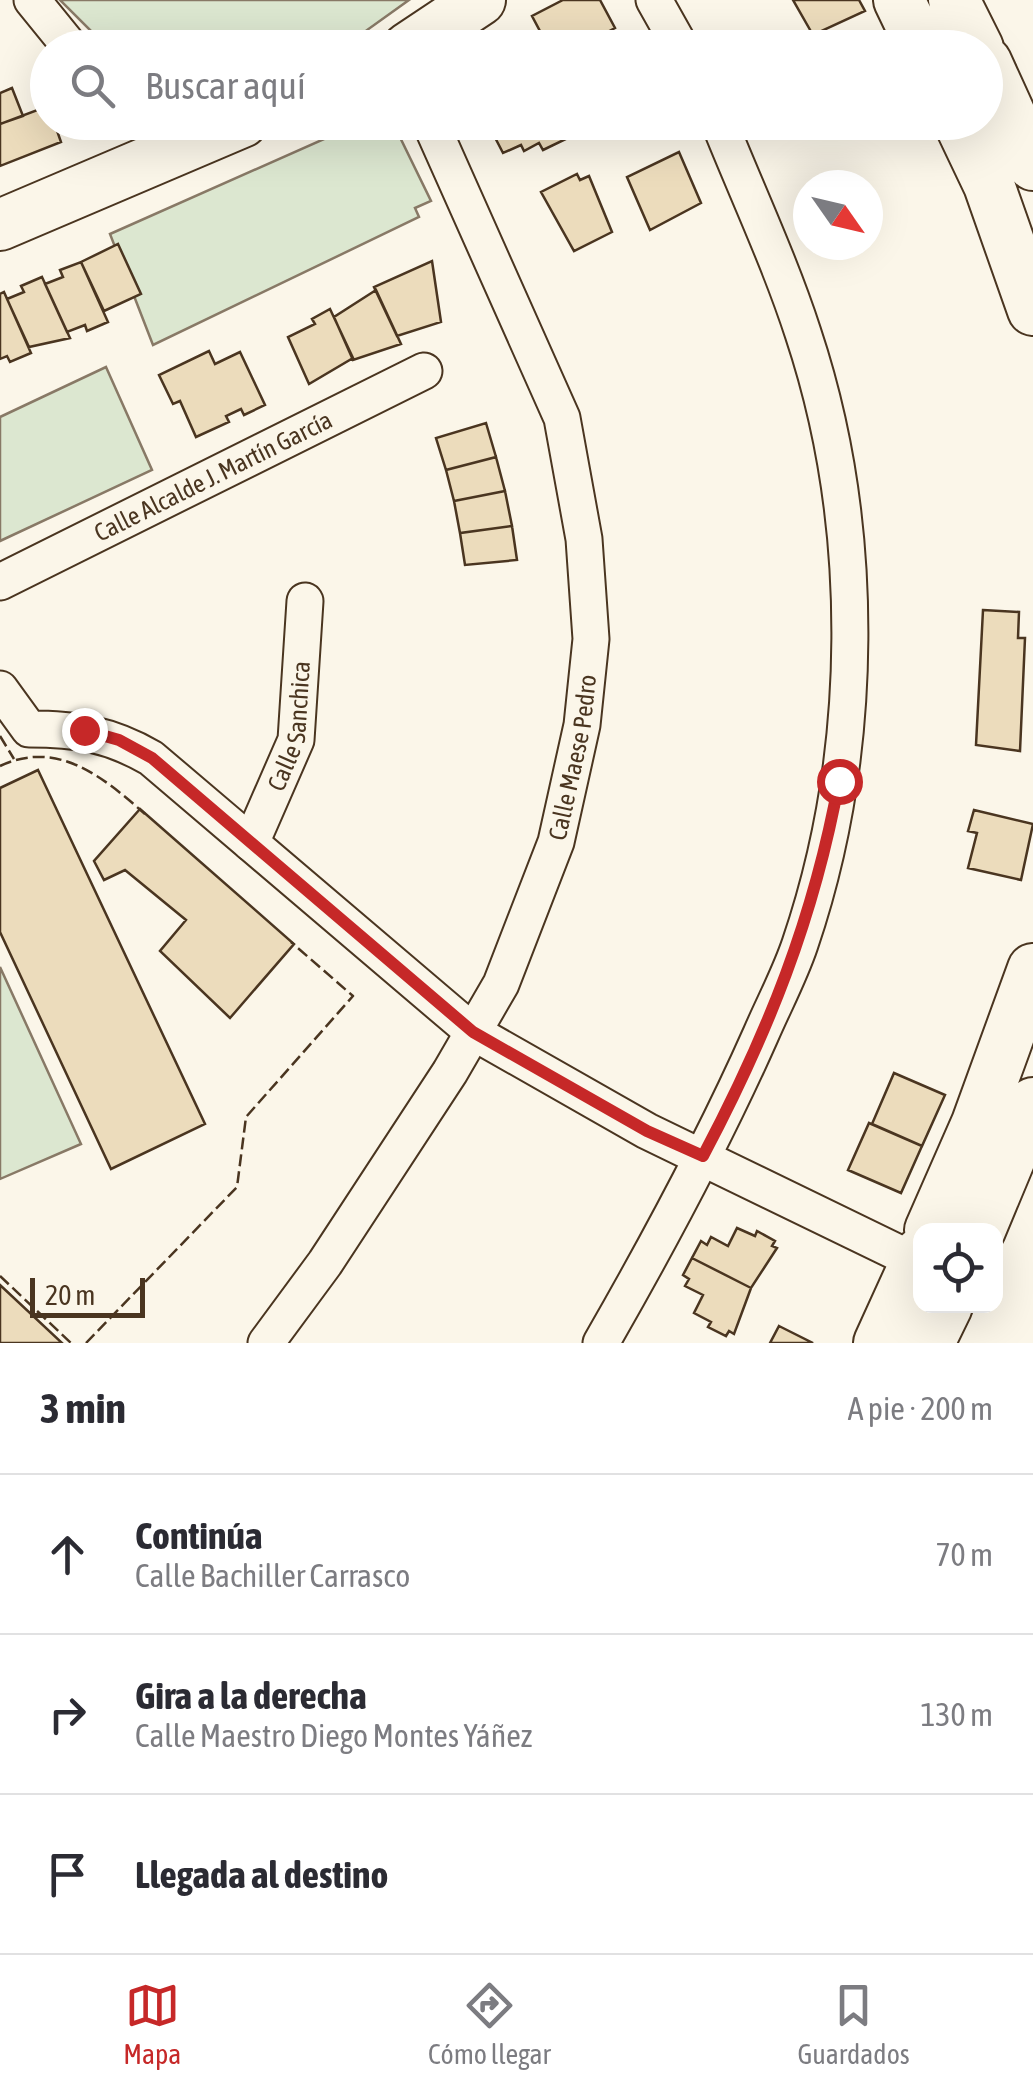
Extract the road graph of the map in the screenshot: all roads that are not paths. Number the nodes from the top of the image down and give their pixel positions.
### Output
1 (32, 0) edge
2 (480, 0) edge
3 (654, 0) edge
4 (899, 0) edge
5 (954, 0) edge
6 (56, 30) edge
7 (435, 30) edge
8 (671, 30) edge
9 (913, 30) edge
10 (969, 30) edge
11 (1003, 99) edge
12 (156, 140) edge
13 (438, 140) edge
14 (725, 140) edge
15 (968, 140) edge
16 (1033, 165) edge
17 (0, 226) edge
18 (1033, 310) edge
19 (424, 371) dead end
20 (0, 582) edge
21 (305, 602) dead end
22 (0, 689) edge
23 (251, 843) junction
24 (1033, 969) edge
25 (473, 1032) junction
26 (1033, 1103) edge
27 (703, 1156) junction
28 (933, 1223) edge
29 (983, 1223) edge
30 (913, 1244) edge
31 (913, 1268) edge
32 (944, 1313) edge
33 (266, 1343) edge
34 (601, 1343) edge
35 (879, 1343) edge
36 (929, 1343) edge

1 - 6 street
2 - 7 street
3 - 8 street
4 - 9 street
5 - 10 street
11 - 16 street
12 - 17 street
13 - 25 street, Calle Maese Pedro
14 - 27 street
15 - 18 street
19 - 20 street, Calle Alcalde J. Martín García
21 - 23 street, Calle Sanchica
22 - 23 street
23 - 25 street
24 - 28 street
25 - 27 street
25 - 33 street, Calle Maese Pedro
26 - 29 street
27 - 30 street
27 - 34 street
31 - 35 street
32 - 36 street

